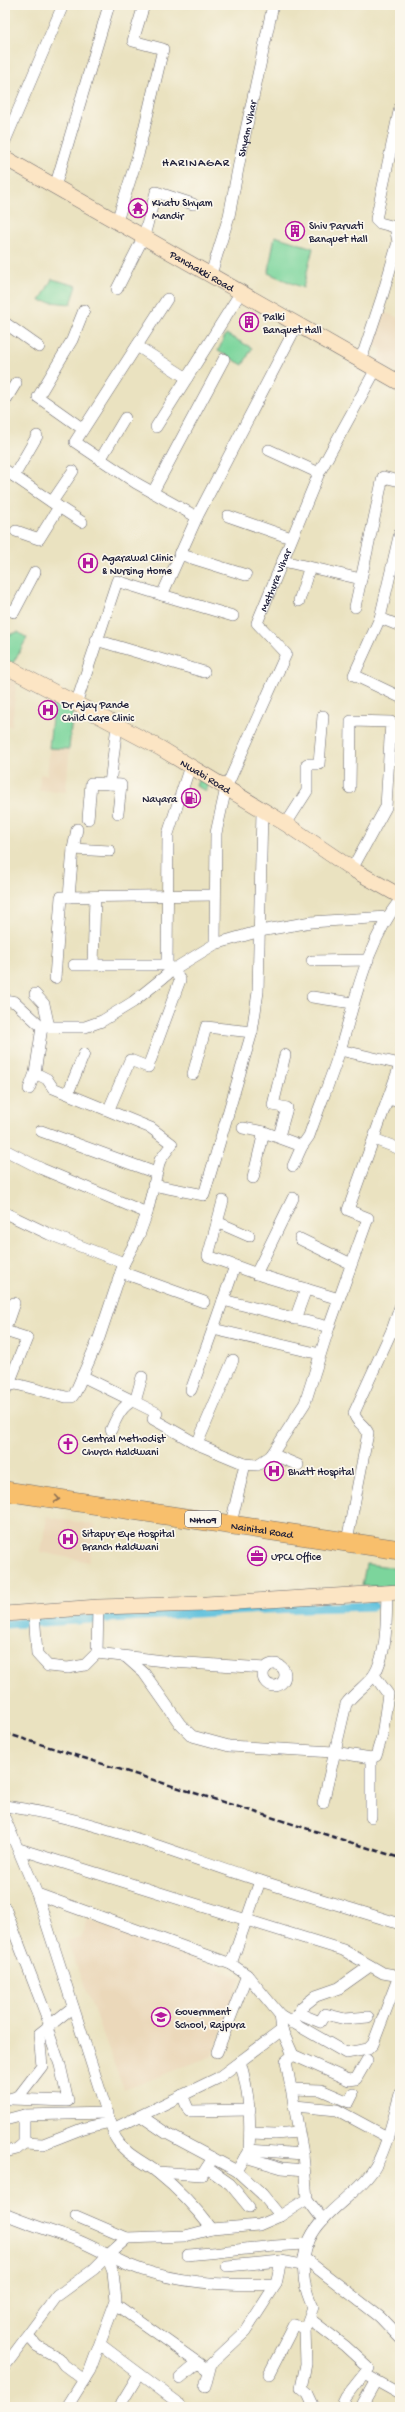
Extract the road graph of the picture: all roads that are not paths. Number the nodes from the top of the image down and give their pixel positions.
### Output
1 (63, 5) edge
2 (109, 5) edge
3 (144, 5) edge
4 (273, 5) edge
5 (400, 107) edge
6 (5, 141) edge
7 (5, 158) edge
8 (55, 187) junction
9 (193, 204) dead end
10 (117, 221) junction
11 (144, 236) junction
12 (211, 274) junction
13 (117, 289) dead end
14 (241, 292) junction
15 (166, 299) dead end
16 (84, 310) dead end
17 (5, 323) edge
18 (297, 325) junction
19 (137, 346) junction
20 (39, 347) dead end
21 (224, 359) dead end
22 (358, 359) junction
23 (376, 369) junction
24 (187, 378) junction
25 (16, 383) dead end
26 (400, 383) edge
27 (5, 401) edge
28 (125, 418) dead end
29 (156, 427) dead end
30 (83, 429) junction
31 (37, 436) dead end
32 (269, 450) dead end
33 (100, 460) junction
34 (73, 471) dead end
35 (9, 473) edge
36 (319, 473) junction
37 (400, 480) edge
38 (153, 492) junction
39 (56, 504) junction
40 (228, 516) dead end
41 (197, 517) junction
42 (82, 522) dead end
43 (16, 531) dead end
44 (400, 532) edge
45 (291, 538) junction
46 (179, 554) junction
47 (283, 561) junction
48 (308, 569) junction
49 (35, 572) dead end
50 (246, 575) dead end
51 (361, 579) junction
52 (162, 595) junction
53 (299, 601) dead end
54 (355, 607) dead end
55 (5, 608) edge
56 (233, 616) dead end
57 (380, 618) junction
58 (400, 626) edge
59 (96, 640) junction
60 (5, 666) edge
61 (204, 672) dead end
62 (400, 697) edge
63 (76, 704) junction
64 (323, 716) dead end
65 (117, 725) junction
66 (190, 766) junction
67 (110, 784) junction
68 (226, 788) junction
69 (350, 788) dead end
70 (262, 810) junction
71 (118, 813) dead end
72 (88, 819) dead end
73 (286, 824) junction
74 (77, 829) dead end
75 (73, 849) junction
76 (110, 851) dead end
77 (352, 868) junction
78 (215, 895) junction
79 (95, 896) junction
80 (168, 896) junction
81 (400, 896) edge
82 (69, 897) junction
83 (400, 900) edge
84 (387, 917) junction
85 (260, 931) junction
86 (214, 944) junction
87 (368, 960) junction
88 (312, 961) dead end
89 (74, 965) dead end
90 (93, 966) junction
91 (171, 967) junction
92 (55, 978) dead end
93 (34, 994) dead end
94 (312, 996) dead end
95 (5, 1000) edge
96 (353, 1002) junction
97 (45, 1027) junction
98 (252, 1032) junction
99 (340, 1050) junction
100 (84, 1054) dead end
101 (285, 1055) dead end
102 (400, 1064) edge
103 (35, 1073) junction
104 (193, 1074) dead end
105 (29, 1089) dead end
106 (68, 1093) junction
107 (388, 1099) junction
108 (400, 1102) edge
109 (109, 1109) junction
110 (243, 1128) dead end
111 (41, 1131) dead end
112 (264, 1132) junction
113 (279, 1136) junction
114 (374, 1139) junction
115 (302, 1146) junction
116 (400, 1149) edge
117 (5, 1150) edge
118 (293, 1166) dead end
119 (156, 1173) junction
120 (253, 1178) dead end
121 (153, 1185) junction
122 (293, 1198) dead end
123 (223, 1201) dead end
124 (5, 1213) edge
125 (147, 1213) junction
126 (217, 1222) junction
127 (249, 1236) dead end
128 (300, 1239) dead end
129 (351, 1264) junction
130 (235, 1266) junction
131 (122, 1267) junction
132 (256, 1274) junction
133 (306, 1289) junction
134 (339, 1299) junction
135 (223, 1300) junction
136 (204, 1302) dead end
137 (14, 1303) dead end
138 (400, 1307) edge
139 (295, 1319) junction
140 (329, 1327) junction
141 (213, 1329) junction
142 (5, 1330) edge
143 (396, 1332) edge
144 (320, 1354) junction
145 (233, 1360) dead end
146 (82, 1376) junction
147 (142, 1377) dead end
148 (7, 1389) edge
149 (191, 1390) dead end
150 (134, 1402) junction
151 (111, 1430) dead end
152 (197, 1444) junction
153 (272, 1454) junction
154 (245, 1464) junction
155 (298, 1465) dead end
156 (5, 1491) edge
157 (5, 1503) edge
158 (231, 1523) junction
159 (210, 1527) junction
160 (347, 1541) junction
161 (400, 1550) edge
162 (400, 1561) edge
163 (393, 1592) edge
164 (5, 1614) edge
165 (98, 1614) junction
166 (34, 1619) junction
167 (98, 1653) junction
168 (126, 1657) junction
169 (266, 1668) dead end
170 (374, 1675) junction
171 (334, 1752) junction
172 (371, 1758) junction
173 (323, 1803) dead end
174 (5, 1806) edge
175 (371, 1816) dead end
176 (5, 1819) edge
177 (19, 1849) junction
178 (260, 1881) junction
179 (37, 1894) junction
180 (5, 1908) edge
181 (246, 1920) junction
182 (400, 1924) edge
183 (231, 1964) junction
184 (370, 1966) junction
185 (247, 1974) junction
186 (400, 1976) edge
187 (73, 2007) junction
188 (298, 2013) junction
189 (280, 2015) junction
190 (368, 2017) dead end
191 (292, 2023) junction
192 (49, 2026) junction
193 (282, 2030) junction
194 (217, 2052) dead end
195 (293, 2055) junction
196 (367, 2060) dead end
197 (240, 2061) junction
198 (291, 2089) junction
199 (353, 2094) dead end
200 (400, 2094) edge
201 (182, 2095) junction
202 (8, 2100) edge
203 (68, 2101) junction
204 (295, 2106) junction
205 (250, 2110) junction
206 (24, 2115) junction
207 (69, 2116) junction
208 (141, 2116) junction
209 (5, 2120) edge
210 (111, 2122) junction
211 (298, 2132) junction
212 (250, 2133) junction
213 (387, 2137) junction
214 (24, 2143) junction
215 (5, 2152) edge
216 (247, 2153) junction
217 (303, 2154) junction
218 (213, 2158) junction
219 (207, 2168) junction
220 (304, 2170) junction
221 (237, 2171) junction
222 (157, 2172) junction
223 (307, 2199) junction
224 (249, 2207) dead end
225 (5, 2214) edge
226 (76, 2216) dead end
227 (280, 2216) junction
228 (323, 2220) junction
229 (212, 2229) junction
230 (127, 2238) junction
231 (308, 2244) junction
232 (107, 2255) junction
233 (188, 2255) dead end
234 (281, 2261) junction
235 (303, 2262) junction
236 (227, 2266) dead end
237 (276, 2284) junction
238 (115, 2304) junction
239 (308, 2324) junction
240 (400, 2338) edge
241 (25, 2339) junction
242 (101, 2345) junction
243 (198, 2363) junction
244 (5, 2366) edge
245 (208, 2370) junction
246 (139, 2374) junction
247 (270, 2374) dead end
248 (366, 2375) junction
249 (180, 2378) dead end
250 (84, 2380) junction
251 (375, 2382) junction
252 (205, 2387) dead end
253 (400, 2394) edge
254 (177, 2405) edge
255 (67, 2407) edge
256 (119, 2407) edge
257 (314, 2407) edge
258 (341, 2407) edge
259 (361, 2407) edge

1 - 6 street
2 - 8 street
3 - 10 street
4 - 12 street, Shyam Vihar
5 - 22 street
7 - 8 street, Panchakki Road
8 - 10 street, Panchakki Road
9 - 11 street
10 - 11 street, Panchakki Road
11 - 12 street, Panchakki Road
11 - 13 street
12 - 14 street, Panchakki Road
14 - 18 street, Panchakki Road
14 - 24 street
15 - 19 street
16 - 30 street
17 - 20 street
18 - 22 street, Panchakki Road
18 - 41 street
19 - 24 street
19 - 30 street
21 - 38 street
22 - 23 street, Panchakki Road
23 - 26 street, Panchakki Road
23 - 36 street, Mathura Vihar
24 - 29 street
25 - 27 street
28 - 33 street
30 - 33 street
31 - 35 street
32 - 36 street
33 - 38 street
34 - 39 street
35 - 39 street
36 - 45 street, Mathura Vihar
37 - 51 street
38 - 41 street
39 - 42 street
39 - 43 street
40 - 45 street
41 - 46 street
44 - 57 street
45 - 47 street, Mathura Vihar
46 - 50 street
46 - 52 street
47 - 48 street
47 - 68 street, Mathura Vihar
48 - 51 street
48 - 53 street
49 - 55 street
51 - 54 street
52 - 56 street
52 - 59 street
57 - 58 street
57 - 62 street
59 - 61 street
59 - 63 street
60 - 63 street, Nwabi Road
63 - 65 street, Nwabi Road
64 - 73 street
65 - 66 street, Nwabi Road
65 - 67 street
66 - 68 street, Nwabi Road
66 - 80 street
67 - 71 street
67 - 72 street
68 - 70 street, Nwabi Road
68 - 78 street
69 - 77 street
70 - 73 street, Nwabi Road
70 - 85 street
73 - 77 street, Nwabi Road
74 - 75 street
75 - 76 street
75 - 82 street
77 - 81 street, Nwabi Road
78 - 80 street
78 - 86 street
79 - 80 street
79 - 82 street
79 - 90 street
80 - 91 street
82 - 92 street
83 - 84 street
84 - 85 street
84 - 87 street
85 - 86 street
85 - 98 street
86 - 91 street
87 - 88 street
87 - 96 street
89 - 90 street
90 - 91 street
91 - 97 street
91 - 109 street
93 - 97 street
94 - 96 street
95 - 97 street
96 - 99 street
97 - 103 street
98 - 104 street
98 - 121 street
99 - 102 street
99 - 115 street
100 - 106 street
101 - 113 street
102 - 107 street
103 - 105 street
103 - 106 street
106 - 109 street
107 - 108 street
107 - 114 street
109 - 119 street
110 - 112 street
111 - 119 street
112 - 113 street
112 - 120 street
113 - 115 street
114 - 116 street
114 - 129 street
115 - 118 street
117 - 125 street
119 - 121 street
121 - 125 street
122 - 132 street
123 - 126 street
124 - 131 street
125 - 131 street
126 - 127 street
126 - 130 street
128 - 129 street
129 - 134 street
130 - 132 street
130 - 135 street
131 - 136 street
131 - 146 street
132 - 133 street
133 - 134 street
133 - 139 street
134 - 140 street
135 - 139 street
135 - 141 street
137 - 142 street
138 - 143 street
139 - 140 street
140 - 144 street
141 - 144 street
141 - 149 street
142 - 148 street
143 - 160 street
144 - 153 street
145 - 152 street
146 - 148 street
146 - 150 street
147 - 150 street
150 - 151 street
150 - 152 street
152 - 154 street
153 - 154 street
153 - 155 street
154 - 158 street
156 -> 159 highway, Nainital Road / NH109
157 - 159 highway, Nainital Road / NH109
158 - 159 highway, Nainital Road / NH109
158 - 160 highway, Nainital Road / NH109
159 - 162 highway, Nainital Road / NH109
160 - 161 highway, Nainital Road / NH109
163 - 165 street
163 - 170 street
164 - 166 street
165 - 166 street
165 - 167 street
166 - 167 street
167 - 168 street
168 - 169 street
168 - 171 street
170 - 171 street
170 - 172 street
171 - 172 street
171 - 173 street
172 - 175 street
174 - 178 street
176 - 177 street
177 - 179 street
177 - 181 street
178 - 181 street
178 - 182 street
179 - 183 street
179 - 187 street
180 - 192 street
181 - 183 street
181 - 184 street
183 - 185 street
184 - 186 street
184 - 188 street
185 - 189 street
185 - 194 street
186 - 191 street
187 - 192 street
187 - 210 street
188 - 190 street
188 - 191 street
189 - 191 street
189 - 193 street
192 - 202 street
192 - 203 street
193 - 195 street
193 - 197 street
195 - 196 street
195 - 198 street
197 - 201 street
197 - 205 street
198 - 199 street
198 - 204 street
200 - 213 street
201 - 205 street
201 - 208 street
202 - 203 street
203 - 207 street
204 - 211 street
204 - 213 street
205 - 212 street
206 - 207 street
206 - 209 street
206 - 214 street
207 - 210 street
208 - 210 street
208 - 218 street
210 - 214 street
210 - 222 street
211 - 212 street
211 - 217 street
212 - 216 street
213 - 228 street
214 - 215 street
216 - 217 street
216 - 220 street
216 - 221 street
217 - 220 street
218 - 219 street
218 - 221 street
219 - 222 street
219 - 224 street
220 - 223 street
221 - 227 street
222 - 229 street
223 - 227 street
223 - 228 street
225 - 232 street
226 - 230 street
227 - 229 street
228 - 231 street
229 - 230 street
230 - 232 street
231 - 233 street
231 - 235 street
232 - 237 street
232 - 238 street
232 - 241 street
234 - 235 street
234 - 236 street
234 - 237 street
235 - 239 street
235 - 240 street
237 - 245 street
238 - 242 street
238 - 243 street
239 - 247 street
239 - 248 street
239 - 257 street
241 - 244 street
241 - 250 street
242 - 246 street
242 - 250 street
243 - 245 street
243 - 249 street
245 - 252 street
246 - 254 street
246 - 256 street
248 - 251 street
248 - 258 street
250 - 255 street
251 - 253 street
251 - 259 street

